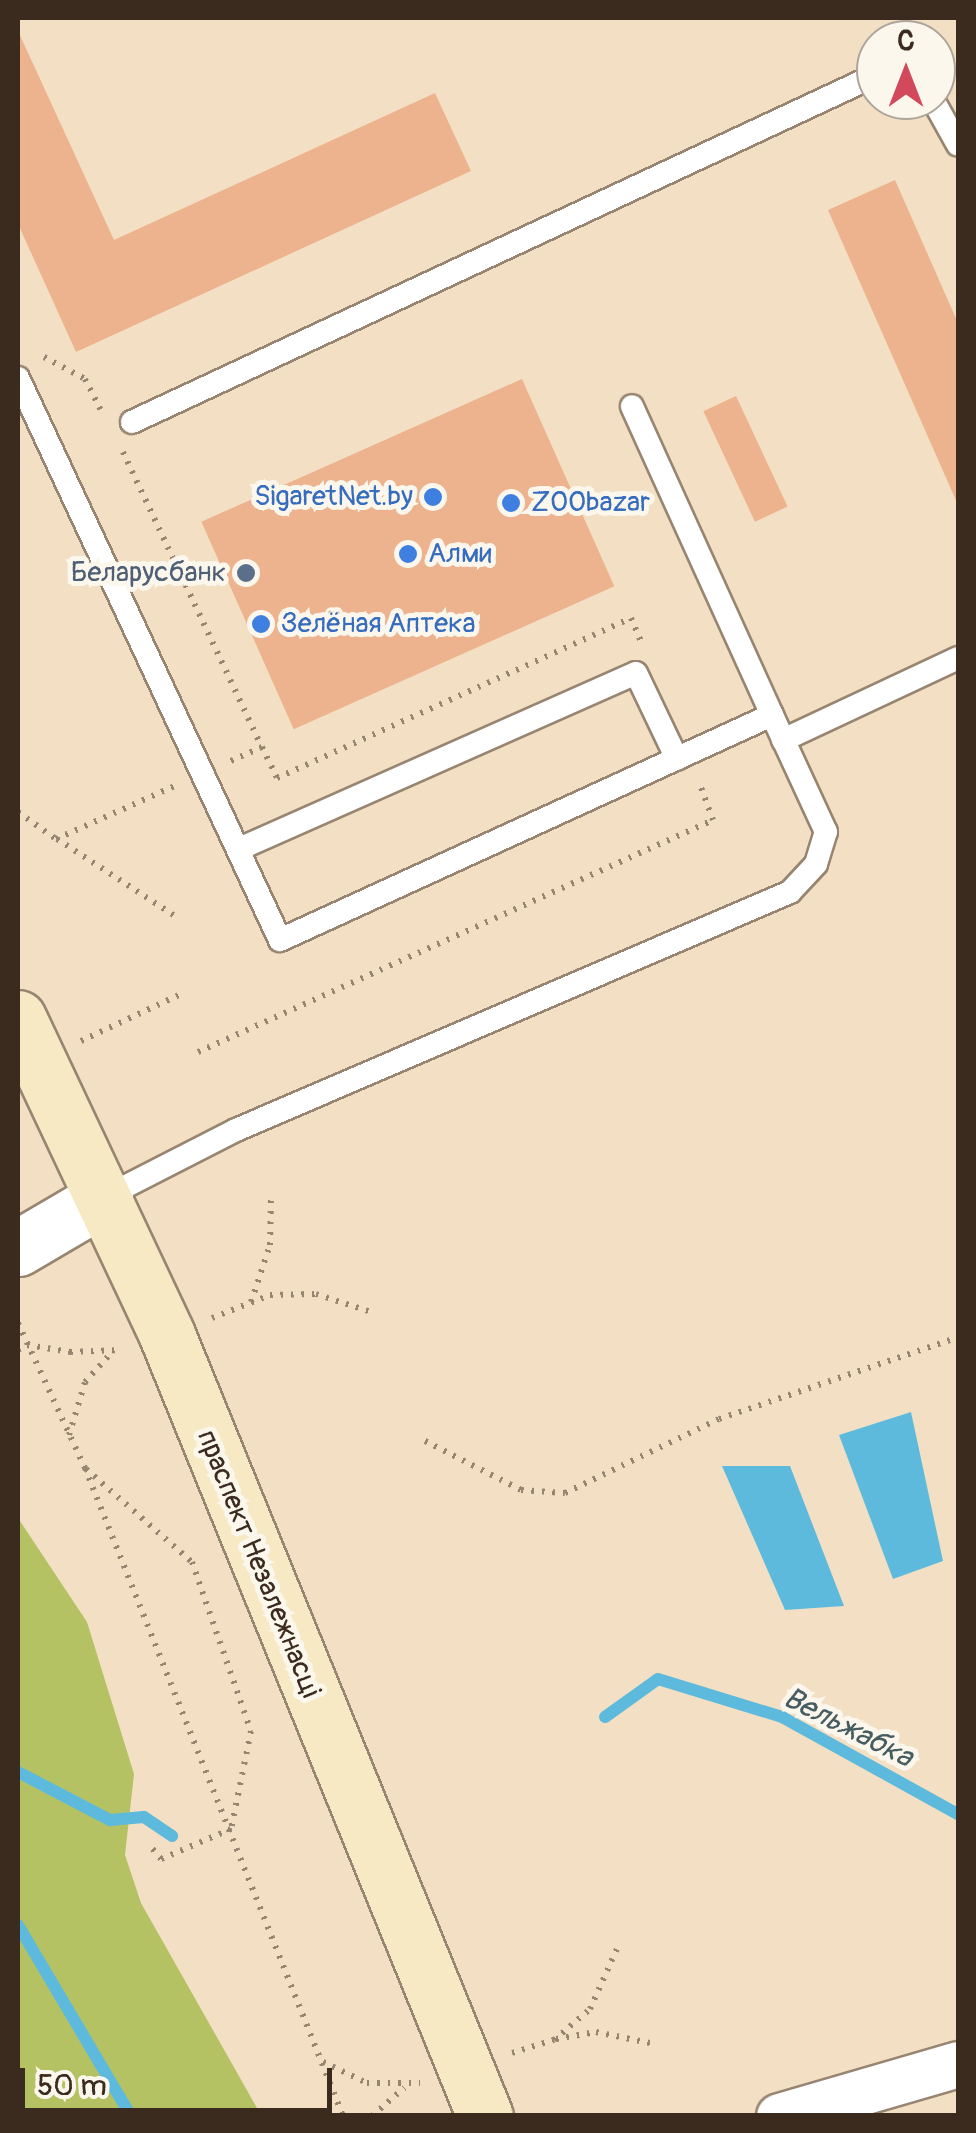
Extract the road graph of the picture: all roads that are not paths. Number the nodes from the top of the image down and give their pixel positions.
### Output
1 (856, 85) edge
2 (944, 120) edge
3 (958, 145) edge
4 (18, 378) edge
5 (632, 406) dead end
6 (132, 422) dead end
7 (958, 658) edge
8 (772, 714) junction
9 (783, 740) junction
10 (676, 758) junction
11 (239, 849) junction
12 (28, 1040) edge
13 (105, 1197) junction
14 (18, 1248) edge
15 (958, 2064) edge
16 (485, 2116) edge
17 (779, 2116) edge

1 - 6 lane
2 - 3 lane
4 - 11 lane
5 - 8 lane
7 - 9 lane
8 - 9 lane
8 - 10 lane
9 - 13 lane
10 - 11 lane
10 - 11 lane
12 - 13 main road, праспект Незалежнасці
13 - 14 street
13 - 16 main road, праспект Незалежнасці
15 - 17 street

